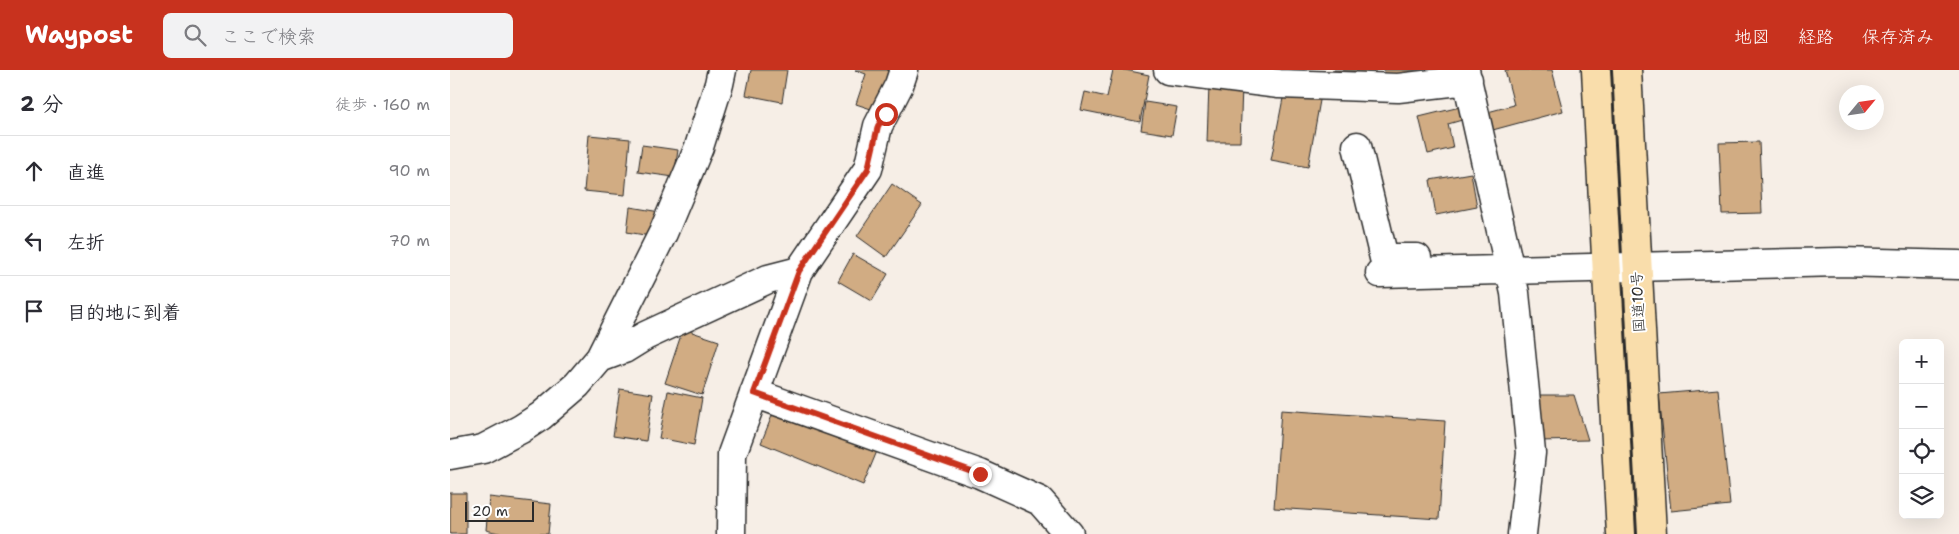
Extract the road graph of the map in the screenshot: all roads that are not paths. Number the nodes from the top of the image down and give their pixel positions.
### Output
1 (722, 70) edge
2 (904, 70) edge
3 (1168, 70) edge
4 (1596, 70) edge
5 (1627, 70) edge
6 (1466, 75) edge
7 (1357, 146) dead end
8 (1508, 260) junction
9 (1959, 265) edge
10 (1636, 267) junction
11 (1606, 268) junction
12 (799, 271) junction
13 (1380, 273) dead end
14 (600, 358) junction
15 (754, 393) junction
16 (450, 455) edge
17 (731, 534) edge
18 (1070, 534) edge
19 (1522, 534) edge
20 (1621, 534) edge
21 (1652, 534) edge

1 - 14 street
2 - 12 street
3 - 6 street
4 - 11 highway, 国道10号
5 - 10 highway, 国道10号
6 - 8 street
7 - 8 street
8 - 11 street
8 - 13 street
8 - 19 street
9 - 10 street
10 - 11 street
10 - 21 highway, 国道10号
11 - 20 highway, 国道10号
12 - 14 street
12 - 15 street
14 - 16 street
15 - 17 street
15 - 18 street

